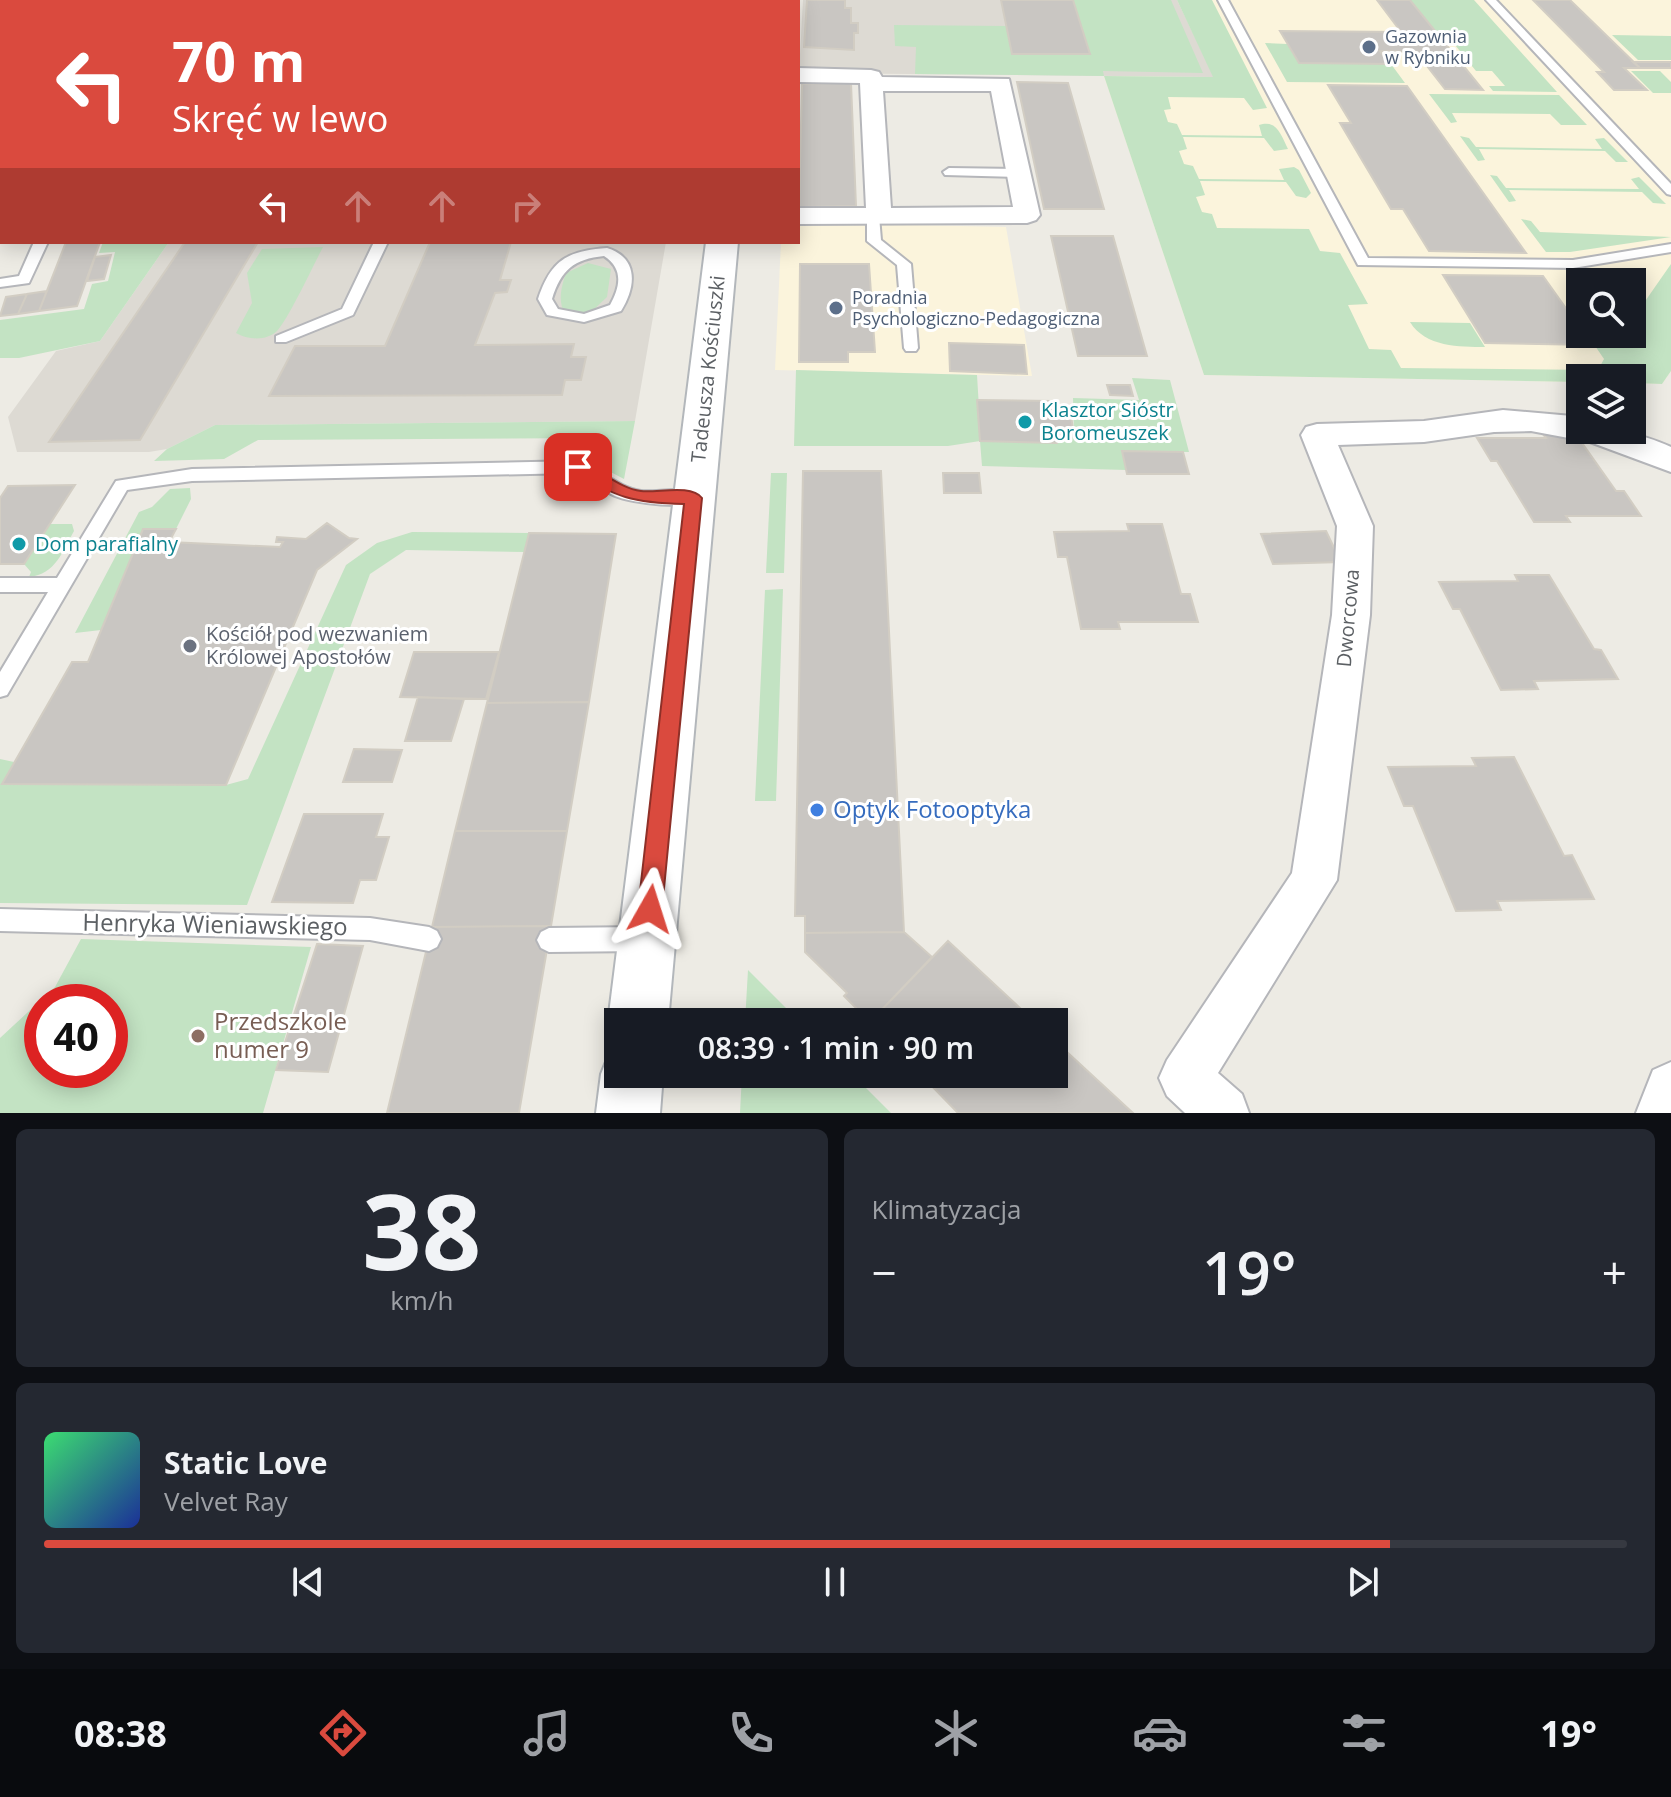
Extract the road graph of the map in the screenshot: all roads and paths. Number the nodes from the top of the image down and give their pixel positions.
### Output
1 (1223, 0) edge
2 (1491, 0) edge
3 (800, 75) edge
4 (871, 84) junction
5 (949, 172) dead end
6 (1018, 173) junction
7 (1671, 191) edge
8 (800, 216) edge
9 (876, 216) junction
10 (40, 244) edge
11 (380, 244) edge
12 (722, 244) edge
13 (609, 247) edge
14 (1671, 248) edge
15 (0, 283) edge
16 (281, 339) dead end
17 (911, 348) dead end
18 (1671, 461) edge
19 (694, 498) junction
20 (0, 585) edge
21 (63, 585) junction
22 (0, 689) edge
23 (0, 920) edge
24 (429, 939) dead end
25 (647, 939) junction
26 (549, 940) dead end
27 (640, 1008) edge
28 (631, 1088) edge
29 (1671, 1088) edge
30 (628, 1113) edge
31 (1223, 1113) edge
32 (1662, 1113) edge

1 - 14 lane
2 - 7 lane
3 - 4 street
4 - 6 street
4 - 9 street
5 - 6 lane
6 - 9 street
8 - 9 street
9 - 17 lane
10 - 15 lane
11 - 16 lane
12 - 19 street, Tadeusza Kościuszki
13 - 13 lane
18 - 31 street, Dworcowa
19 - 21 lane
19 - 25 street, Tadeusza Kościuszki
20 - 21 lane
21 - 22 lane
23 - 24 lane, Henryka Wieniawskiego
25 - 26 lane
25 - 27 street, Tadeusza Kościuszki
28 - 30 street
29 - 32 street

